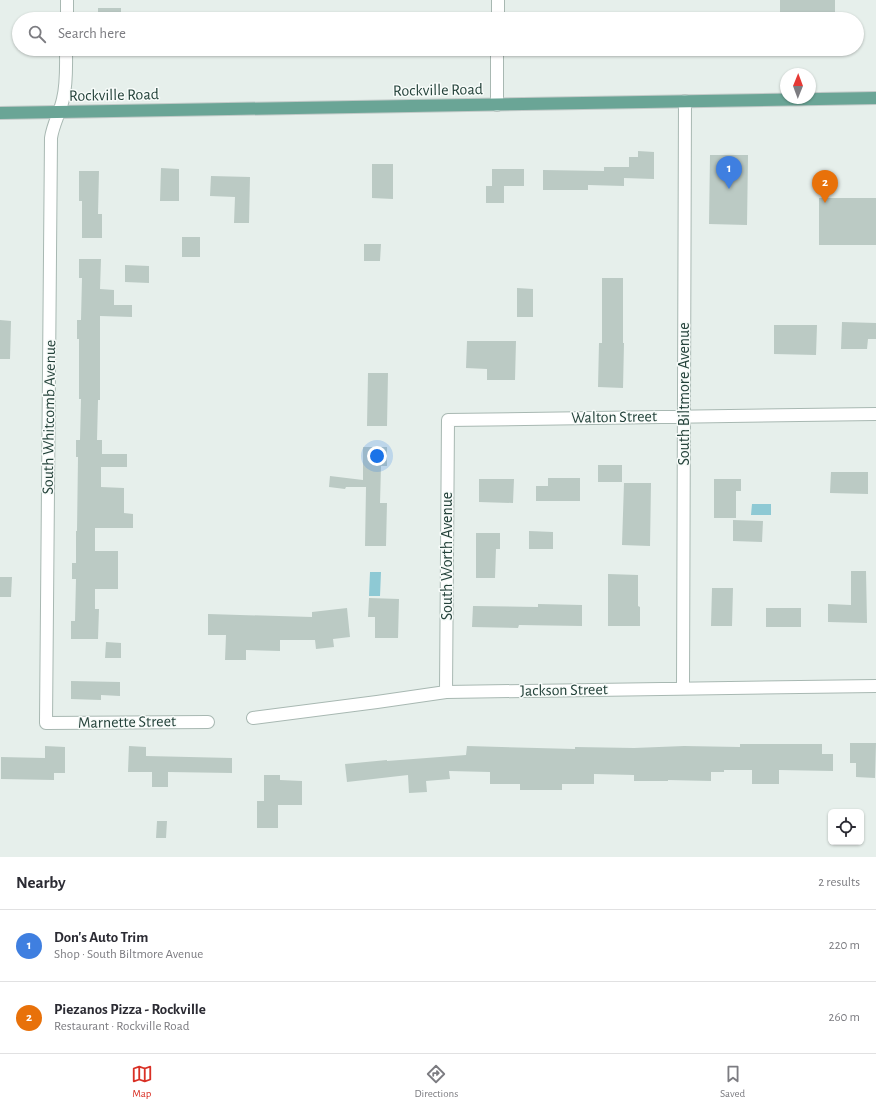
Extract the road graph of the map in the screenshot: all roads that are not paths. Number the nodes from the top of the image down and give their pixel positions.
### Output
1 (67, 0) edge
2 (498, 0) edge
3 (66, 12) edge
4 (498, 12) edge
5 (66, 56) edge
6 (497, 56) edge
7 (876, 98) edge
8 (685, 101) junction
9 (497, 105) junction
10 (59, 112) junction
11 (0, 113) edge
12 (876, 414) edge
13 (684, 416) junction
14 (448, 420) joint
15 (876, 686) edge
16 (683, 688) junction
17 (446, 692) junction
18 (253, 718) dead end
19 (208, 722) dead end
20 (46, 723) joint

1 - 3 street
2 - 4 street
5 - 10 street, South Whitcomb Avenue
6 - 9 street
7 - 8 main road, Rockville Road
8 - 9 main road, Rockville Road
8 - 13 street, South Biltmore Avenue
9 - 10 main road, Rockville Road
10 - 11 main road, Rockville Road
10 - 20 street, South Whitcomb Avenue
12 - 13 street, Walton Street
13 - 14 street, Walton Street
13 - 16 street, South Biltmore Avenue
14 - 17 street, South Worth Avenue
15 - 16 street, Jackson Street
16 - 17 street, Jackson Street
17 - 18 street, Jackson Street
19 - 20 street, Marnette Street

